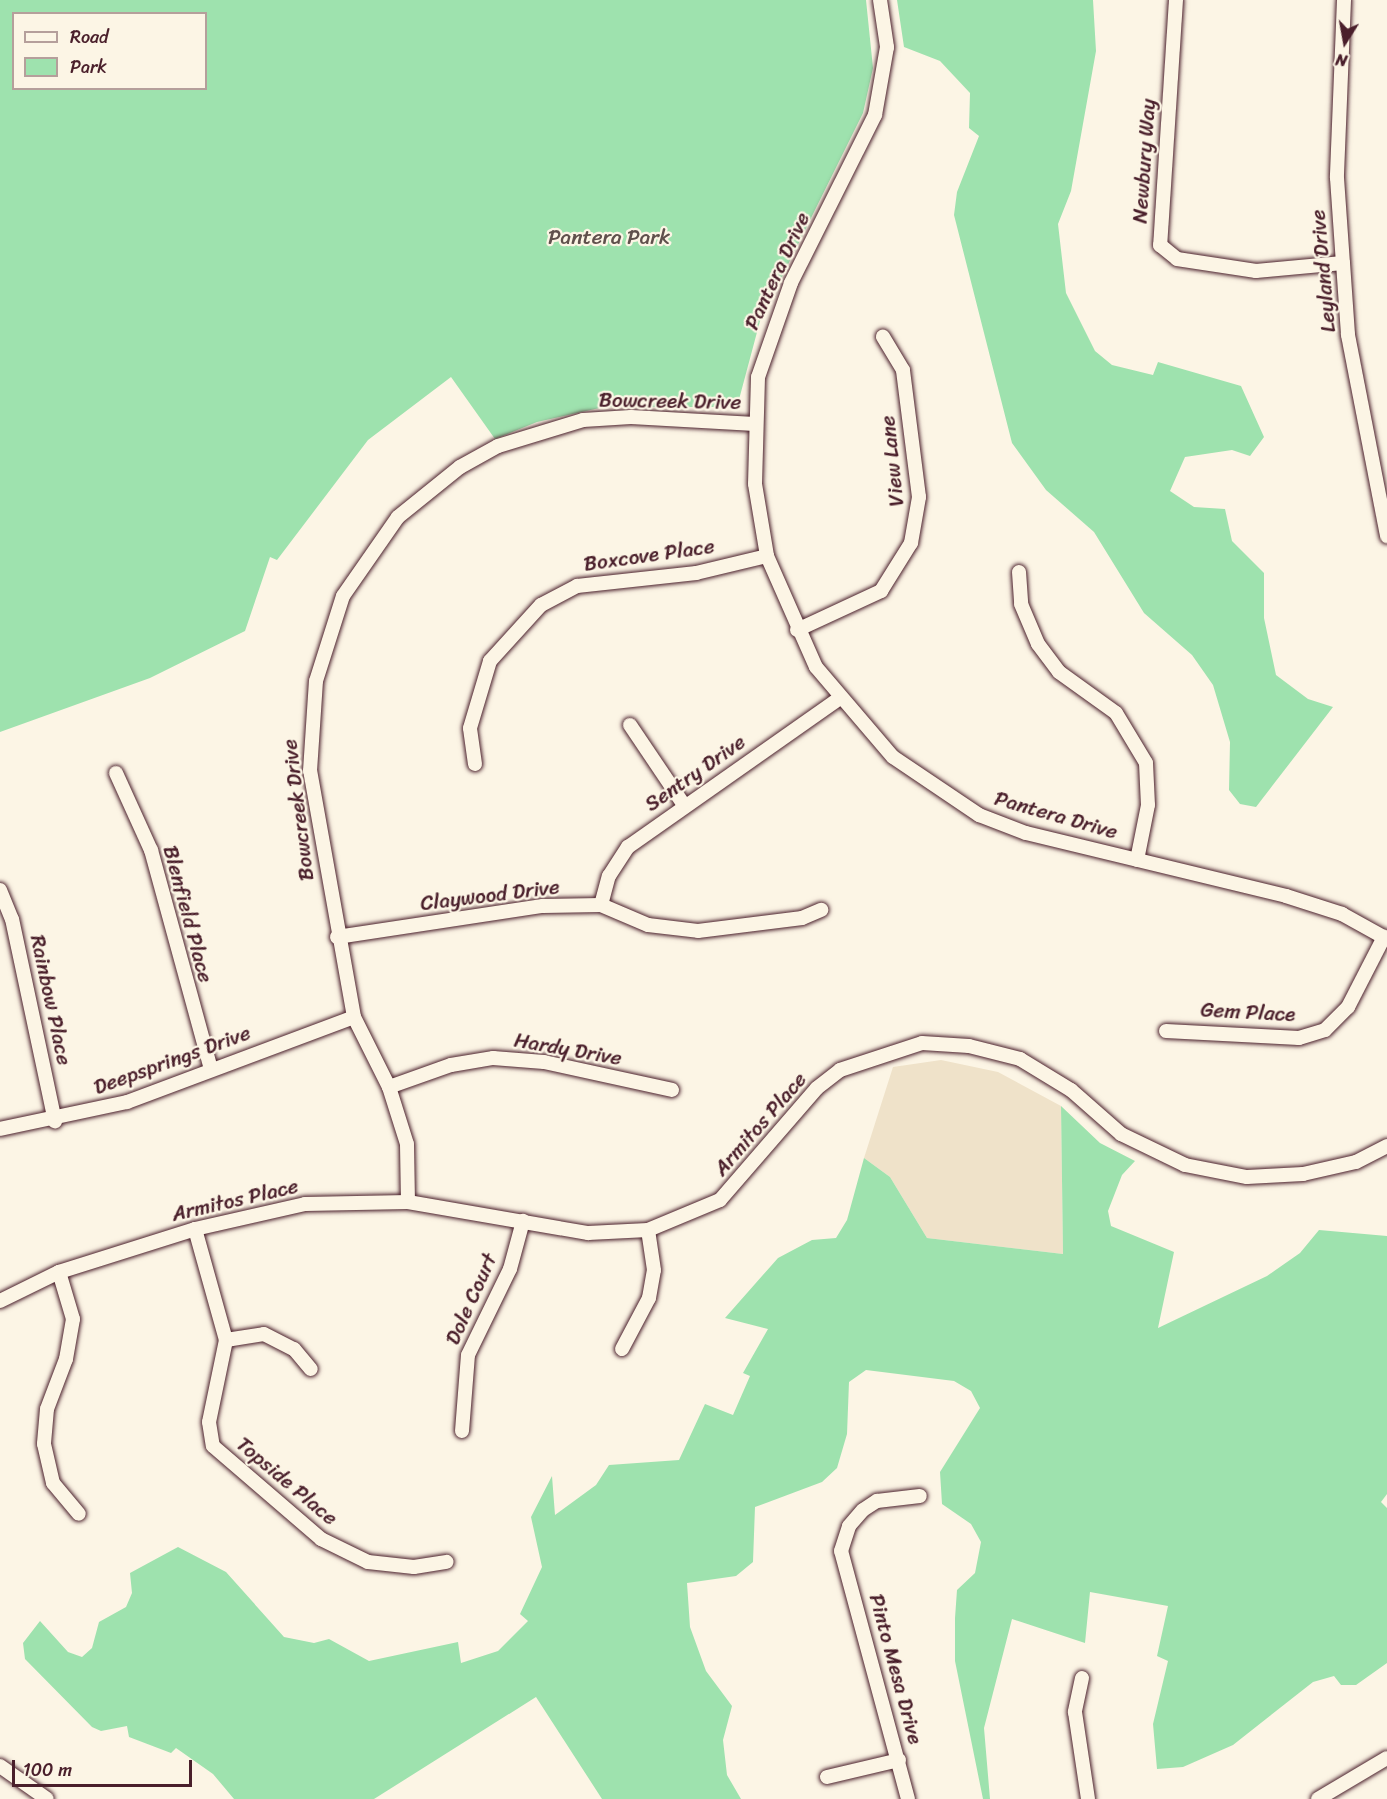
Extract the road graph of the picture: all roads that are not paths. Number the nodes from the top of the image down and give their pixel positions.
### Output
1 (880, 0) edge
2 (1176, 0) edge
3 (1344, 0) edge
4 (1343, 263) junction
5 (882, 337) dead end
6 (755, 424) junction
7 (1387, 536) edge
8 (767, 556) junction
9 (1019, 572) dead end
10 (796, 630) junction
11 (840, 698) junction
12 (630, 725) dead end
13 (475, 764) dead end
14 (116, 773) dead end
15 (684, 805) junction
16 (1137, 860) junction
17 (0, 890) edge
18 (601, 905) junction
19 (821, 910) dead end
20 (338, 937) junction
21 (1385, 938) edge
22 (354, 1017) junction
23 (1166, 1031) dead end
24 (211, 1069) junction
25 (389, 1087) junction
26 (672, 1090) dead end
27 (55, 1120) junction
28 (0, 1129) edge
29 (1387, 1146) edge
30 (408, 1202) junction
31 (523, 1221) junction
32 (195, 1229) junction
33 (648, 1230) junction
34 (59, 1272) junction
35 (0, 1301) edge
36 (226, 1340) junction
37 (622, 1349) dead end
38 (311, 1369) dead end
39 (462, 1431) dead end
40 (920, 1496) dead end
41 (78, 1514) dead end
42 (447, 1562) dead end
43 (1082, 1678) dead end
44 (1387, 1758) edge
45 (899, 1760) junction
46 (0, 1766) edge
47 (826, 1777) dead end
48 (47, 1799) edge
49 (908, 1799) edge
50 (1088, 1799) edge
51 (1318, 1799) edge

1 - 6 street, Pantera Drive
2 - 4 street, Newbury Way
3 - 4 street, Leyland Drive
4 - 7 street, Leyland Drive
5 - 10 street, View Lane
6 - 8 street, Pantera Drive
6 - 20 street, Bowcreek Drive
8 - 10 street, Pantera Drive
8 - 13 street, Boxcove Place
9 - 16 street
10 - 11 street, Pantera Drive
11 - 15 street, Sentry Drive
11 - 16 street, Pantera Drive
12 - 15 street
14 - 24 street, Blenfield Place
15 - 18 street, Sentry Drive
16 - 21 street, Pantera Drive
17 - 27 street, Rainbow Place
18 - 19 street, Claywood Drive
18 - 20 street, Claywood Drive
20 - 22 street, Bowcreek Drive
21 - 23 street, Gem Place
22 - 24 street, Deepsprings Drive
22 - 25 street, Bowcreek Drive
24 - 27 street, Deepsprings Drive
25 - 26 street, Hardy Drive
25 - 30 street, Bowcreek Drive
27 - 28 street, Deepsprings Drive
29 - 33 street, Armitos Place
30 - 31 street, Armitos Place
30 - 32 street, Armitos Place
31 - 33 street, Armitos Place
31 - 39 street, Dole Court
32 - 34 street, Armitos Place
32 - 36 street, Topside Place
33 - 37 street
34 - 35 street, Armitos Place
34 - 41 street
36 - 38 street
36 - 42 street, Topside Place
40 - 45 street, Pinto Mesa Drive
43 - 50 street
44 - 51 street
45 - 47 street
45 - 49 street, Pinto Mesa Drive
46 - 48 street

